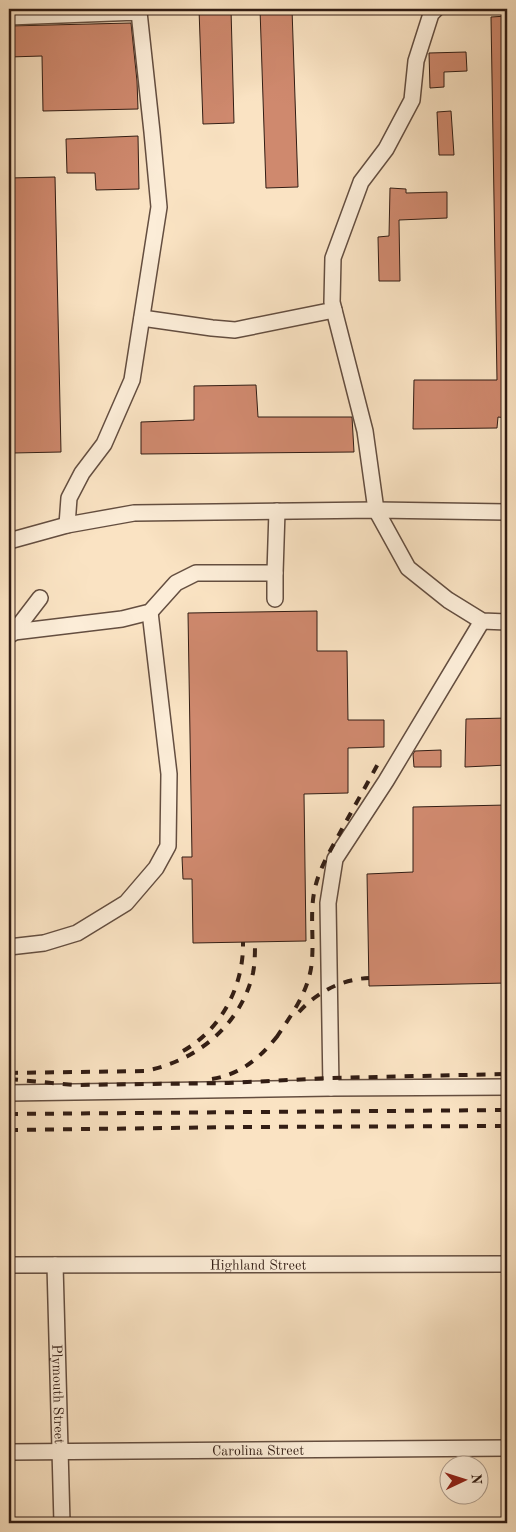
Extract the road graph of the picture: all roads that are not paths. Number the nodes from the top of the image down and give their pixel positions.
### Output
1 (436, 9) edge
2 (9, 17) edge
3 (334, 310) junction
4 (142, 318) junction
5 (376, 510) junction
6 (277, 511) junction
7 (507, 512) edge
8 (67, 524) junction
9 (9, 541) edge
10 (275, 573) junction
11 (40, 598) dead end
12 (275, 599) dead end
13 (150, 612) junction
14 (482, 621) junction
15 (507, 622) edge
16 (11, 634) edge
17 (9, 947) edge
18 (507, 1087) edge
19 (331, 1088) junction
20 (9, 1093) edge
21 (507, 1264) edge
22 (9, 1265) edge
23 (56, 1265) junction
24 (507, 1448) edge
25 (61, 1451) junction
26 (9, 1452) edge
27 (62, 1523) edge

1 - 3 street
2 - 4 street
3 - 4 street
3 - 5 street
4 - 8 street
5 - 6 street
5 - 7 street
5 - 14 street
6 - 8 street
6 - 10 street
8 - 9 street
10 - 12 street
10 - 13 street
11 - 16 street
13 - 16 street
13 - 17 street
14 - 15 street
14 - 19 street
18 - 19 street
19 - 20 street
21 - 23 street, Highland Street
22 - 23 street, Highland Street
23 - 25 street, Plymouth Street
24 - 25 street, Carolina Street
25 - 26 street, Carolina Street
25 - 27 street, Plymouth Street

